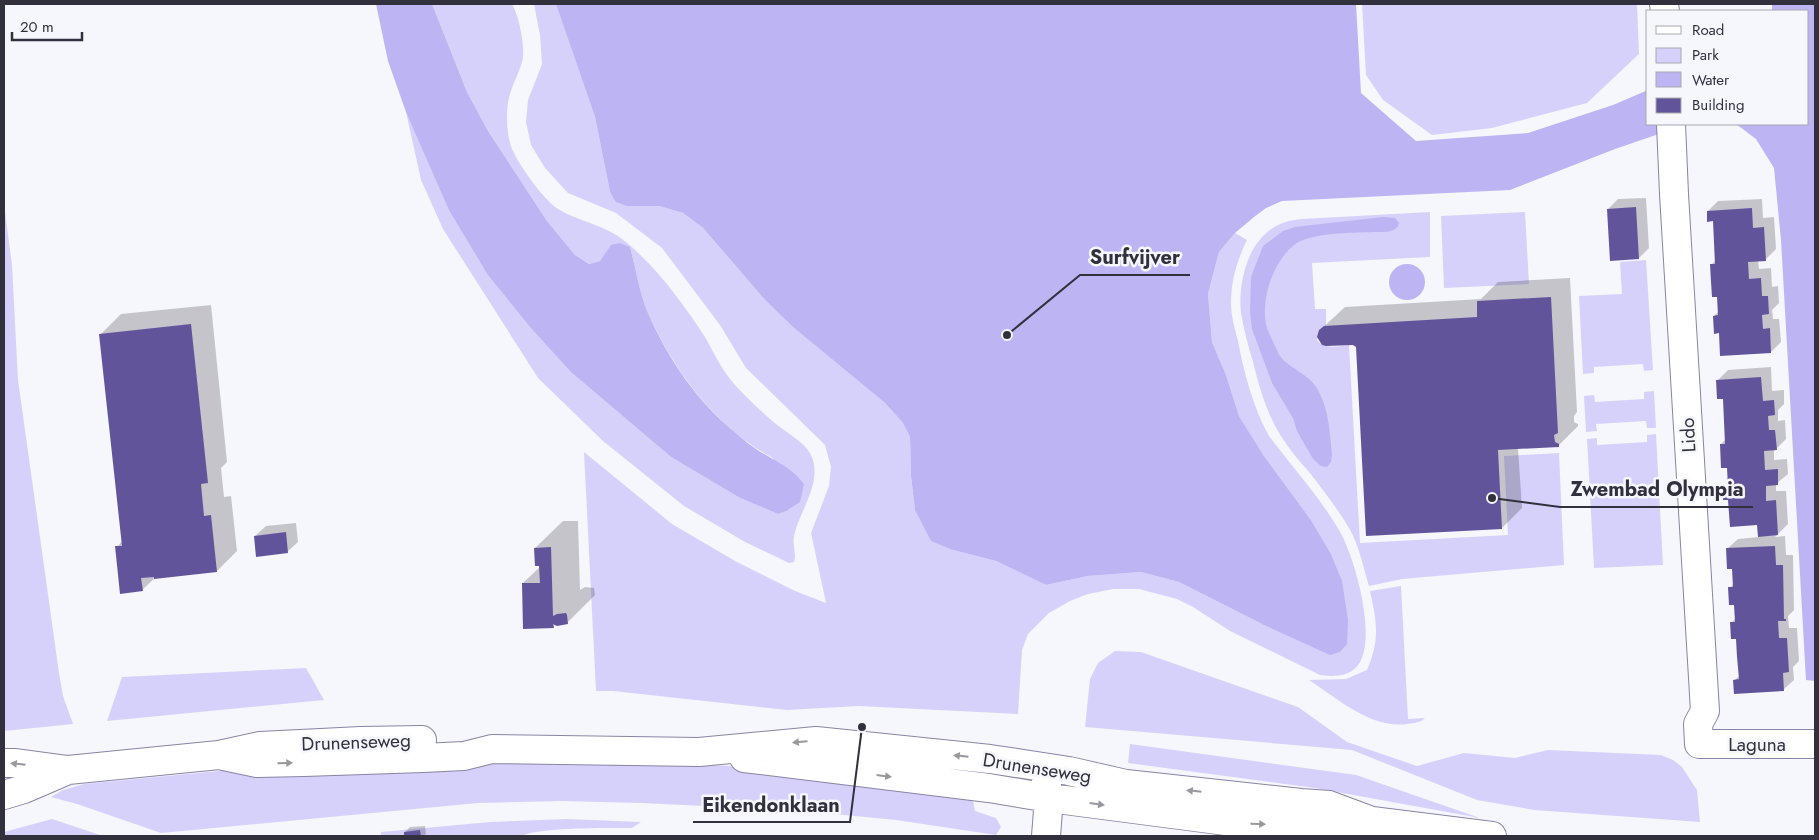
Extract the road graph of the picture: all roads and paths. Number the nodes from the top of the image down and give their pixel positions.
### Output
1 (1671, 125) edge
2 (1698, 744) joint
3 (1815, 744) edge
4 (699, 752) junction
5 (4, 763) edge
6 (68, 770) junction
7 (1057, 770) junction
8 (4, 794) edge
9 (1049, 798) junction
10 (1372, 821) junction
11 (1046, 836) edge
12 (1492, 836) edge

1 - 2 street, Lido
2 - 3 street, Laguna
4 - 6 street, Drunenseweg
7 -> 4 street, Drunenseweg
4 -> 9 street, Drunenseweg
6 -> 5 street, Drunenseweg
6 - 8 street, Drunenseweg
7 - 9 street
10 -> 7 street, Drunenseweg
9 -> 10 street, Drunenseweg
9 - 11 street
10 - 12 street, Drunenseweg

